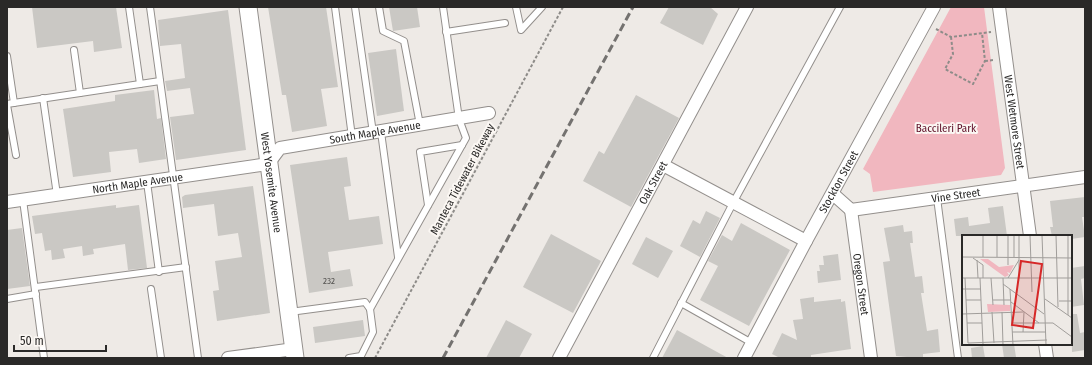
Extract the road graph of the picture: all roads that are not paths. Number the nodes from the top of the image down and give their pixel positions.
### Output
1 (129, 7) edge
2 (150, 7) edge
3 (248, 7) edge
4 (335, 7) edge
5 (355, 7) edge
6 (380, 7) edge
7 (443, 7) edge
8 (516, 7) edge
9 (542, 7) edge
10 (747, 7) edge
11 (840, 7) edge
12 (934, 7) edge
13 (999, 7) edge
14 (505, 24) dead end
15 (446, 32) junction
16 (74, 50) dead end
17 (7, 56) edge
18 (160, 81) junction
19 (140, 84) junction
20 (80, 93) junction
21 (43, 98) junction
22 (14, 102) junction
23 (7, 104) edge
24 (489, 113) dead end
25 (459, 119) junction
26 (420, 125) junction
27 (377, 133) junction
28 (352, 136) junction
29 (462, 145) junction
30 (16, 155) dead end
31 (268, 164) junction
32 (663, 165) junction
33 (1085, 177) edge
34 (173, 178) junction
35 (147, 182) junction
36 (1023, 186) junction
37 (832, 194) junction
38 (57, 195) junction
39 (937, 198) junction
40 (23, 200) junction
41 (7, 202) edge
42 (733, 203) junction
43 (428, 205) junction
44 (851, 210) junction
45 (1030, 235) edge
46 (806, 241) junction
47 (398, 258) junction
48 (186, 267) junction
49 (159, 272) junction
50 (36, 287) junction
51 (151, 289) dead end
52 (36, 294) junction
53 (7, 299) edge
54 (682, 303) junction
55 (370, 309) junction
56 (289, 313) junction
57 (752, 342) junction
58 (1045, 345) edge
59 (295, 354) edge
60 (44, 358) edge
61 (161, 358) edge
62 (198, 358) edge
63 (228, 358) edge
64 (349, 358) edge
65 (559, 358) edge
66 (653, 358) edge
67 (744, 358) edge
68 (871, 358) edge
69 (958, 358) edge
70 (1047, 358) edge

1 - 19 lane
2 - 18 lane
3 - 31 main road, West Yosemite Avenue
4 - 28 lane
5 - 27 lane
6 - 26 lane
7 - 15 lane
8 - 9 lane
10 - 32 street, Oak Street
11 - 42 lane
12 - 37 street, Stockton Street
13 - 36 street, West Wetmore Street
14 - 15 lane
15 - 25 lane
16 - 20 lane
17 - 22 lane
18 - 19 lane
18 - 34 lane
19 - 20 lane
20 - 21 lane
21 - 22 lane
21 - 38 lane
22 - 23 lane
23 - 30 lane
24 - 25 street, South Maple Avenue
25 - 26 street, South Maple Avenue
25 - 29 lane
26 - 27 street, South Maple Avenue
27 - 28 street, South Maple Avenue
27 - 47 lane
28 - 31 street, South Maple Avenue
29 - 43 lane
29 - 43 lane
31 - 34 street, North Maple Avenue
31 - 56 main road, West Yosemite Avenue
32 - 42 street
32 - 65 street, Oak Street
33 - 36 street, Vine Street
34 - 35 street, North Maple Avenue
34 - 48 lane
35 - 38 street, North Maple Avenue
35 - 49 lane
36 - 39 street, Vine Street
36 - 45 street, West Wetmore Street
37 - 44 street
37 - 46 street, Stockton Street
38 - 40 street, North Maple Avenue
39 - 44 street, Vine Street
39 - 69 lane
40 - 41 street, North Maple Avenue
40 - 50 lane
42 - 46 street
42 - 54 lane
43 - 47 lane
44 - 68 street, Oregon Street
46 - 57 street, Stockton Street
47 - 55 lane
48 - 49 lane
48 - 62 lane
49 - 50 lane
50 - 52 lane
51 - 61 lane
52 - 53 lane
52 - 60 lane
54 - 57 lane
54 - 66 lane
55 - 56 lane
55 - 64 lane
56 - 59 main road, West Yosemite Avenue
57 - 67 street, Stockton Street
58 - 70 street
59 - 63 street

